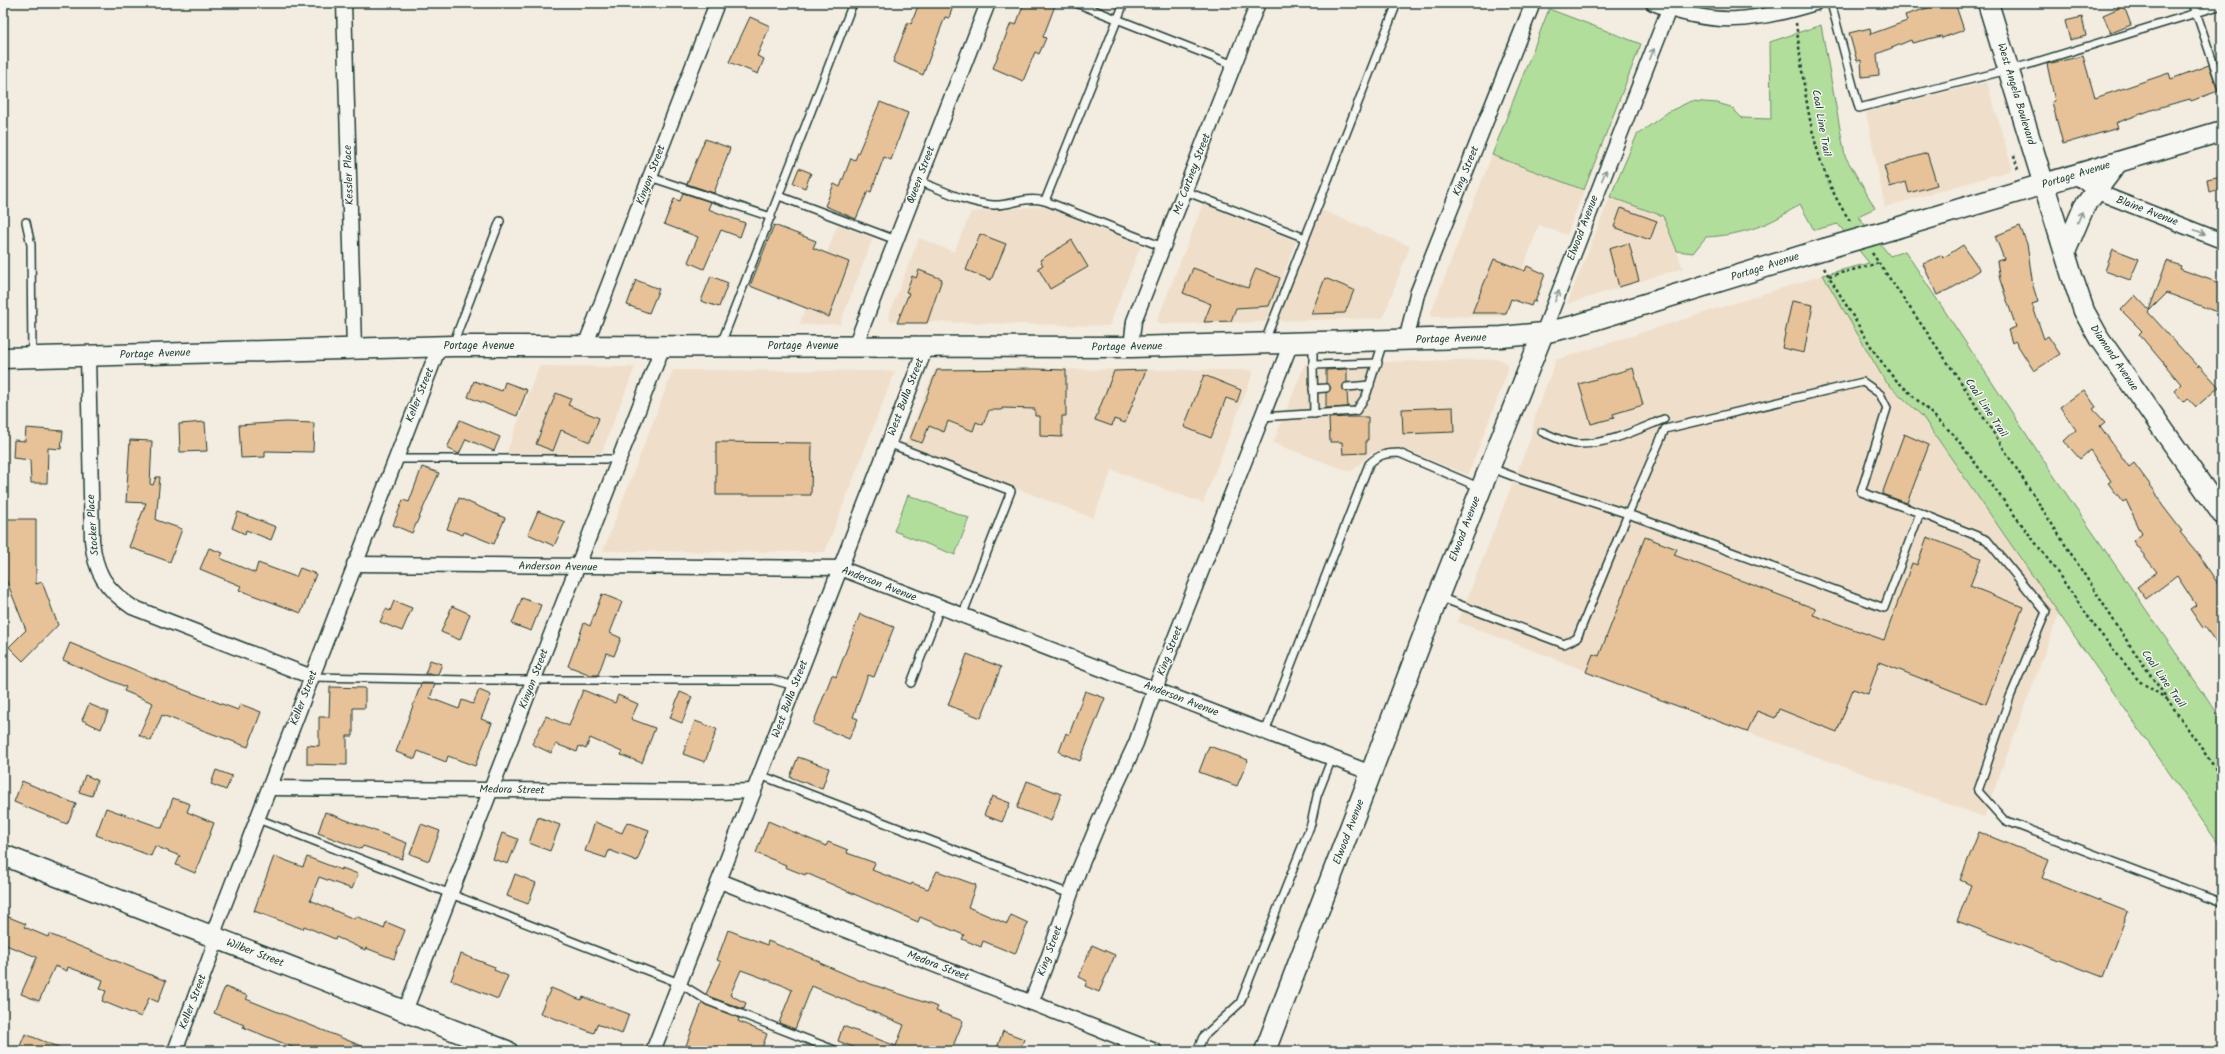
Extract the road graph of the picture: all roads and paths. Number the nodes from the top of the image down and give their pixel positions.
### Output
1 (344, 3) edge
2 (718, 3) edge
3 (853, 3) edge
4 (988, 3) edge
5 (1076, 3) edge
6 (1124, 3) edge
7 (1258, 3) edge
8 (1397, 3) edge
9 (1532, 3) edge
10 (1653, 3) edge
11 (1815, 3) edge
12 (1831, 3) edge
13 (1988, 3) edge
14 (2193, 3) edge
15 (2222, 5) edge
16 (1669, 9) junction
17 (2196, 13) junction
18 (1795, 16) junction
19 (1117, 19) junction
20 (1234, 65) junction
21 (2009, 69) junction
22 (2222, 88) edge
23 (2222, 131) edge
24 (2117, 162) junction
25 (2076, 176) junction
26 (650, 177) junction
27 (918, 181) junction
28 (2044, 185) junction
29 (1185, 191) junction
30 (2095, 191) junction
31 (779, 196) junction
32 (1045, 201) junction
33 (770, 217) junction
34 (500, 221) dead end
35 (26, 222) dead end
36 (1852, 224) dead end
37 (1304, 238) junction
38 (896, 240) junction
39 (2222, 241) edge
40 (1163, 247) junction
41 (1868, 247) dead end
42 (1821, 250) junction
43 (2065, 252) junction
44 (1879, 263) junction
45 (1829, 276) junction
46 (1544, 333) junction
47 (1384, 341) junction
48 (1406, 341) junction
49 (1313, 342) junction
50 (1290, 343) junction
51 (1264, 344) junction
52 (446, 346) junction
53 (585, 346) junction
54 (663, 346) junction
55 (721, 346) junction
56 (855, 346) junction
57 (926, 346) junction
58 (1131, 347) junction
59 (354, 348) junction
60 (88, 356) junction
61 (3, 358) edge
62 (32, 358) junction
63 (1378, 363) junction
64 (1313, 365) junction
65 (1370, 385) junction
66 (1347, 387) dead end
67 (1326, 388) dead end
68 (1313, 389) junction
69 (1314, 414) junction
70 (1261, 417) junction
71 (1664, 419) dead end
72 (1542, 432) dead end
73 (888, 443) junction
74 (394, 459) junction
75 (620, 459) junction
76 (1490, 467) junction
77 (1481, 488) junction
78 (1920, 513) junction
79 (1628, 514) junction
80 (2222, 514) edge
81 (354, 564) junction
82 (578, 567) junction
83 (840, 568) junction
84 (1438, 597) junction
85 (940, 608) junction
86 (962, 616) junction
87 (312, 677) junction
88 (534, 680) junction
89 (911, 683) dead end
90 (795, 686) junction
91 (1155, 689) junction
92 (2168, 700) junction
93 (1265, 732) junction
94 (1332, 758) junction
95 (1371, 773) junction
96 (760, 775) junction
97 (2222, 778) edge
98 (270, 788) junction
99 (491, 789) junction
100 (754, 791) junction
101 (258, 819) junction
102 (3, 855) edge
103 (720, 881) junction
104 (450, 894) junction
105 (1070, 894) junction
106 (2222, 903) edge
107 (214, 938) junction
108 (679, 983) junction
109 (1031, 1002) junction
110 (405, 1011) junction
111 (1133, 1047) edge
112 (174, 1051) edge
113 (508, 1051) edge
114 (653, 1051) edge
115 (837, 1051) edge
116 (1155, 1051) edge
117 (1197, 1051) edge
118 (1265, 1051) edge

1 - 59 street, Kessler Place
2 - 26 street, Kinyon Street
3 - 31 lane
4 - 27 street, Queen Street
5 - 19 lane
6 - 19 lane
7 - 20 street, Mc Cartney Street
8 - 37 lane
9 - 48 street, King Street
10 - 16 street
11 - 18 street
12 - 21 lane
13 - 21 main road, West Angela Boulevard
14 - 17 lane
15 - 17 lane
16 - 18 street
46 -> 16 street, Elwood Avenue
17 - 21 lane
17 - 22 lane
18 - 36 path, Coal Line Trail
19 - 20 lane
19 - 32 lane
20 - 29 street, Mc Cartney Street
21 - 28 main road, West Angela Boulevard
23 - 24 main road, Portage Avenue
24 - 25 main road, Portage Avenue
24 - 30 main road
25 - 28 main road, Portage Avenue
25 - 30 street, Blaine Avenue
26 - 33 lane
26 - 53 street, Kinyon Street
27 - 32 lane
27 - 38 street, Queen Street
28 - 42 main road, Portage Avenue, bridge
28 - 43 main road, Diamond Avenue
29 - 37 lane
29 - 40 street, Mc Cartney Street
30 -> 39 street, Blaine Avenue
43 -> 30 main road
31 - 33 lane
31 - 38 lane
32 - 40 lane
33 - 55 lane
34 - 52 lane
35 - 62 lane
37 - 51 lane
38 - 56 street, Queen Street
40 - 58 street, Mc Cartney Street
41 - 44 path, Coal Line Trail
42 - 45 path
42 - 46 main road, Portage Avenue
43 - 80 main road, Diamond Avenue
44 - 45 path
44 - 92 path, Coal Line Trail
45 - 92 path
46 - 48 main road, Portage Avenue
46 - 76 main road, Elwood Avenue
47 - 48 main road, Portage Avenue
47 - 49 main road, Portage Avenue
47 - 63 lane
49 - 50 main road, Portage Avenue
49 - 64 lane
50 - 51 main road, Portage Avenue
50 - 70 street, King Street
51 - 58 main road, Portage Avenue
52 - 53 main road, Portage Avenue
52 - 59 main road, Portage Avenue
52 - 74 street, Keller Street
53 - 54 main road, Portage Avenue
54 - 55 main road, Portage Avenue
54 - 75 street, Kinyon Street
55 - 56 main road, Portage Avenue
56 - 57 main road, Portage Avenue
57 - 58 main road, Portage Avenue
57 - 73 street, West Bulla Street
59 - 60 main road, Portage Avenue
60 - 62 main road, Portage Avenue
60 - 87 street, Stocker Place
61 - 62 main road, Portage Avenue
63 - 64 lane
63 - 65 lane
64 - 68 lane
65 - 66 lane
65 - 69 lane
67 - 68 lane
68 - 69 lane
69 - 70 lane
70 - 91 street, King Street
71 - 72 lane
73 - 83 street, West Bulla Street
73 - 86 lane
74 - 75 lane
74 - 81 street, Keller Street
75 - 82 street, Kinyon Street
76 - 77 main road, Elwood Avenue
76 - 79 lane
77 - 84 main road, Elwood Avenue
77 - 93 lane
78 - 79 lane
78 - 79 lane
78 - 106 lane
79 - 84 lane
81 - 82 street, Anderson Avenue
81 - 87 street, Keller Street
82 - 83 street, Anderson Avenue
82 - 88 street, Kinyon Street
83 - 85 street, Anderson Avenue
83 - 90 street, West Bulla Street
84 - 95 main road, Elwood Avenue
85 - 86 street, Anderson Avenue
85 - 89 lane
86 - 91 street, Anderson Avenue
87 - 88 lane
87 - 98 street, Keller Street
88 - 90 lane
88 - 99 street, Kinyon Street
90 - 96 street, West Bulla Street
91 - 93 street, Anderson Avenue
91 - 105 street, King Street
92 - 97 path, Coal Line Trail
93 - 94 street, Anderson Avenue
94 - 95 street, Anderson Avenue
94 - 117 lane
95 - 118 main road, Elwood Avenue
96 - 100 street, West Bulla Street
96 - 105 lane
98 - 99 street, Medora Street
98 - 101 street, Keller Street
99 - 100 street, Medora Street
99 - 104 street, Kinyon Street
100 - 103 street, West Bulla Street
101 - 104 lane
101 - 107 street, Keller Street
102 - 107 main road, Wilber Street
103 - 108 street, West Bulla Street
103 - 109 street, Medora Street
104 - 108 lane
104 - 110 street, Kinyon Street
105 - 109 street, King Street
107 - 110 main road, Wilber Street
107 - 112 street, Keller Street
108 - 114 street, West Bulla Street
108 - 115 lane
109 - 111 street, Medora Street
110 - 113 main road, Wilber Street
111 - 116 street, Medora Street

